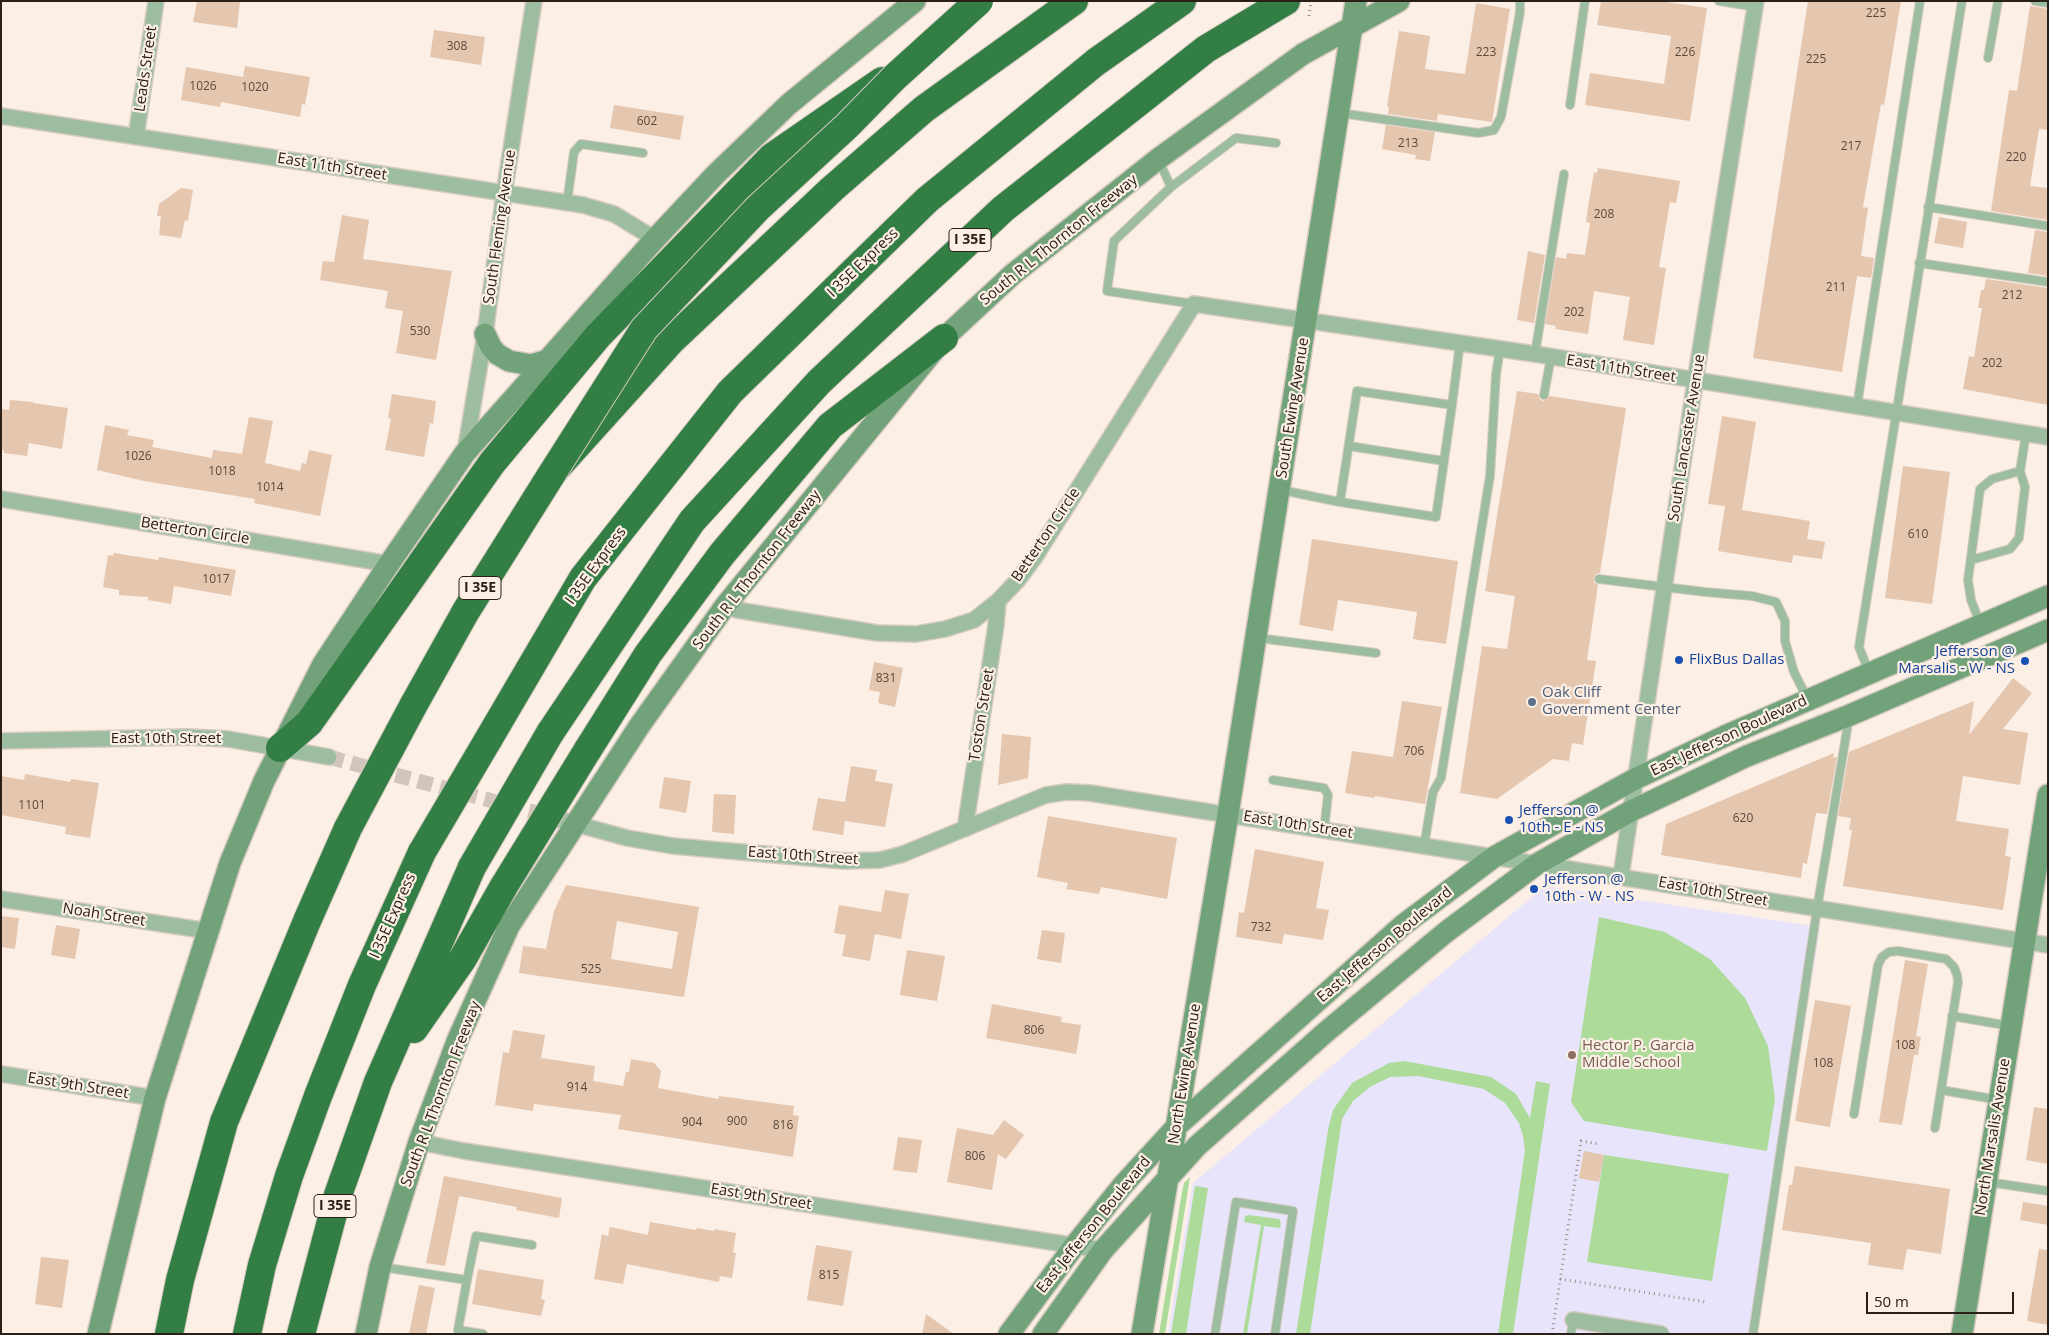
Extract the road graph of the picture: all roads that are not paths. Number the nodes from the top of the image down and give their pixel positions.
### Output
1 (156, 1) edge
2 (534, 1) edge
3 (915, 1) edge
4 (979, 1) edge
5 (996, 1) edge
6 (1074, 1) edge
7 (1182, 1) edge
8 (1286, 1) edge
9 (1356, 1) edge
10 (1399, 1) edge
11 (1520, 1) edge
12 (1585, 1) edge
13 (1719, 1) edge
14 (1920, 1) edge
15 (1962, 1) edge
16 (1998, 1) edge
17 (2035, 1) edge
18 (2048, 3) edge
19 (1756, 4) edge
20 (1352, 27) junction
21 (1988, 58) dead end
22 (1570, 104) dead end
23 (1338, 113) junction
24 (1, 116) edge
25 (136, 137) junction
26 (1276, 143) dead end
27 (643, 153) dead end
28 (1158, 159) junction
29 (1564, 174) dead end
30 (1171, 187) junction
31 (504, 194) junction
32 (567, 203) junction
33 (1928, 207) junction
34 (2048, 226) edge
35 (655, 239) junction
36 (1920, 262) junction
37 (2048, 282) edge
38 (1194, 304) junction
39 (1307, 320) junction
40 (485, 334) junction
41 (944, 338) junction
42 (1460, 343) junction
43 (1500, 349) junction
44 (1535, 354) junction
45 (1551, 357) junction
46 (548, 360) junction
47 (1695, 382) junction
48 (1544, 395) dead end
49 (1452, 405) junction
50 (1857, 406) junction
51 (1897, 412) junction
52 (2026, 434) junction
53 (2048, 437) edge
54 (1349, 446) junction
55 (465, 453) junction
56 (1444, 462) junction
57 (2020, 471) junction
58 (553, 472) junction
59 (1280, 490) junction
60 (1, 499) edge
61 (1340, 502) junction
62 (1971, 560) junction
63 (389, 564) junction
64 (1599, 579) dead end
65 (1664, 587) junction
66 (2048, 596) edge
67 (998, 601) junction
68 (725, 606) junction
69 (1981, 625) junction
70 (2048, 630) edge
71 (1256, 637) junction
72 (1376, 653) dead end
73 (1870, 673) junction
74 (1808, 700) junction
75 (1850, 715) junction
76 (1, 741) edge
77 (280, 748) junction
78 (329, 757) tunnel mouth
79 (1636, 779) junction
80 (1273, 780) dead end
81 (2048, 795) edge
82 (1631, 811) junction
83 (1228, 814) junction
84 (567, 821) junction
85 (965, 829) junction
86 (1324, 830) junction
87 (1424, 846) junction
88 (1494, 857) junction
89 (1537, 864) junction
90 (1621, 876) junction
91 (1, 899) edge
92 (1817, 909) junction
93 (208, 930) junction
94 (2024, 940) junction
95 (2048, 945) edge
96 (1306, 1010) junction
97 (1952, 1016) junction
98 (2010, 1026) junction
99 (1327, 1031) junction
100 (1, 1074) edge
101 (378, 1082) junction
102 (1941, 1090) junction
103 (155, 1098) junction
104 (1999, 1100) junction
105 (1854, 1114) dead end
106 (224, 1122) junction
107 (1177, 1126) junction
108 (1935, 1128) dead end
109 (420, 1142) junction
110 (1169, 1176) junction
111 (1986, 1182) junction
112 (2048, 1191) edge
113 (532, 1245) dead end
114 (1075, 1245) junction
115 (1103, 1250) junction
116 (380, 1266) junction
117 (467, 1280) junction
118 (1572, 1327) edge
119 (98, 1334) edge
120 (150, 1334) edge
121 (169, 1334) edge
122 (247, 1334) edge
123 (301, 1334) edge
124 (366, 1334) edge
125 (483, 1334) edge
126 (1009, 1334) edge
127 (1043, 1334) edge
128 (1142, 1334) edge
129 (1215, 1334) edge
130 (1275, 1334) edge
131 (1661, 1334) edge
132 (1753, 1334) edge
133 (1962, 1334) edge

1 - 25 street, Leads Street
2 - 31 street, South Fleming Avenue
3 - 35 main road
4 - 58 highway, bridge
5 - 77 highway
6 - 58 highway, I 35E
7 - 122 highway, I 35E Express, bridge
8 - 101 highway, I 35E, bridge
9 - 20 main road, South Ewing Avenue
10 - 20 main road, South R L Thornton Freeway
11 - 23 lane
12 - 22 lane
13 - 19 lane
14 - 50 lane
15 - 33 lane
16 - 21 lane
17 - 18 lane
19 - 47 street, South Lancaster Avenue
20 - 23 main road, South Ewing Avenue
20 - 28 main road, South R L Thornton Freeway
23 - 39 main road, South Ewing Avenue
24 - 25 street, East 11th Street
25 - 31 street, East 11th Street
26 - 30 lane
27 - 32 lane
28 - 30 lane
28 - 41 main road, South R L Thornton Freeway
29 - 44 lane
30 - 38 lane
31 - 32 street, East 11th Street
31 - 40 street, South Fleming Avenue
32 - 35 street, East 11th Street
33 - 34 lane
33 - 36 lane
35 - 46 main road
36 - 37 lane
36 - 51 lane
38 - 39 street, East 11th Street
38 - 67 street, Betterton Circle
39 - 42 street, East 11th Street
39 - 59 main road, South Ewing Avenue
40 - 46 main road
40 - 55 street, South Fleming Avenue
41 - 68 main road, South R L Thornton Freeway
41 - 101 highway, bridge
42 - 43 street, East 11th Street
42 - 49 lane
43 - 44 street, East 11th Street
43 - 87 lane
44 - 45 street, East 11th Street
45 - 47 street, East 11th Street
45 - 48 lane
46 - 55 main road
47 - 50 street, East 11th Street
47 - 65 street, South Lancaster Avenue
49 - 54 lane
49 - 56 lane
50 - 51 street, East 11th Street
51 - 52 street, East 11th Street
51 - 73 lane
52 - 53 street, East 11th Street
52 - 57 lane
54 - 56 lane
54 - 61 lane
55 - 63 main road
56 - 61 lane
57 - 62 lane
57 - 62 lane
58 - 106 highway, I 35E, bridge
59 - 61 lane
59 - 71 main road, South Ewing Avenue
60 - 63 street, Betterton Circle
62 - 69 lane
63 - 77 main road
64 - 65 lane
65 - 74 lane
65 - 79 street, South Lancaster Avenue
66 - 69 main road, East Jefferson Boulevard
67 - 68 street, Betterton Circle
67 - 85 street, Toston Street
68 - 84 main road, South R L Thornton Freeway
69 - 73 main road, East Jefferson Boulevard
70 - 75 main road, East Jefferson Boulevard
71 - 72 lane
71 - 83 main road, South Ewing Avenue
73 - 74 main road, East Jefferson Boulevard
74 - 79 main road, East Jefferson Boulevard
75 - 82 main road, East Jefferson Boulevard
75 - 92 lane
76 - 77 street, East 10th Street
77 - 78 street, East 10th Street
77 - 93 main road
79 - 82 street, South Lancaster Avenue
79 - 88 main road, East Jefferson Boulevard
80 - 86 lane
81 - 94 main road, North Marsalis Avenue
82 - 89 main road, East Jefferson Boulevard
82 - 90 street, South Lancaster Avenue
83 - 85 street, East 10th Street
83 - 86 street, East 10th Street
83 - 107 main road, North Ewing Avenue
84 - 85 street, East 10th Street
84 - 109 main road, South R L Thornton Freeway
86 - 87 street, East 10th Street
87 - 88 street, East 10th Street
88 - 89 street, East 10th Street
88 - 96 main road, East Jefferson Boulevard
89 - 90 street, East 10th Street
89 - 99 main road, East Jefferson Boulevard
90 - 92 street, East 10th Street
91 - 93 street, Noah Street
92 - 94 street, East 10th Street
92 - 132 lane
93 - 103 main road
94 - 95 street, East 10th Street
94 - 98 main road, North Marsalis Avenue
96 - 99 main road
96 - 107 main road, East Jefferson Boulevard
97 - 98 lane
97 - 102 lane
97 - 105 lane
98 - 104 main road, North Marsalis Avenue
99 - 110 main road, East Jefferson Boulevard
100 - 103 street, East 9th Street
101 - 123 highway, I 35E
102 - 104 lane
102 - 108 lane
103 - 119 main road
104 - 111 main road, North Marsalis Avenue
106 - 120 highway
106 - 121 highway, I 35E
107 - 110 main road, North Ewing Avenue
107 - 114 main road, East Jefferson Boulevard
109 - 114 street, East 9th Street
109 - 116 main road, South R L Thornton Freeway
110 - 115 main road, East Jefferson Boulevard
110 - 128 main road, North Ewing Avenue
111 - 112 lane
111 - 133 main road, North Marsalis Avenue
113 - 117 lane
114 - 115 street, East 9th Street
114 - 126 main road, East Jefferson Boulevard
115 - 127 main road, East Jefferson Boulevard
116 - 117 lane
116 - 124 main road, South R L Thornton Freeway
117 - 125 lane
118 - 131 street
129 - 130 lane

